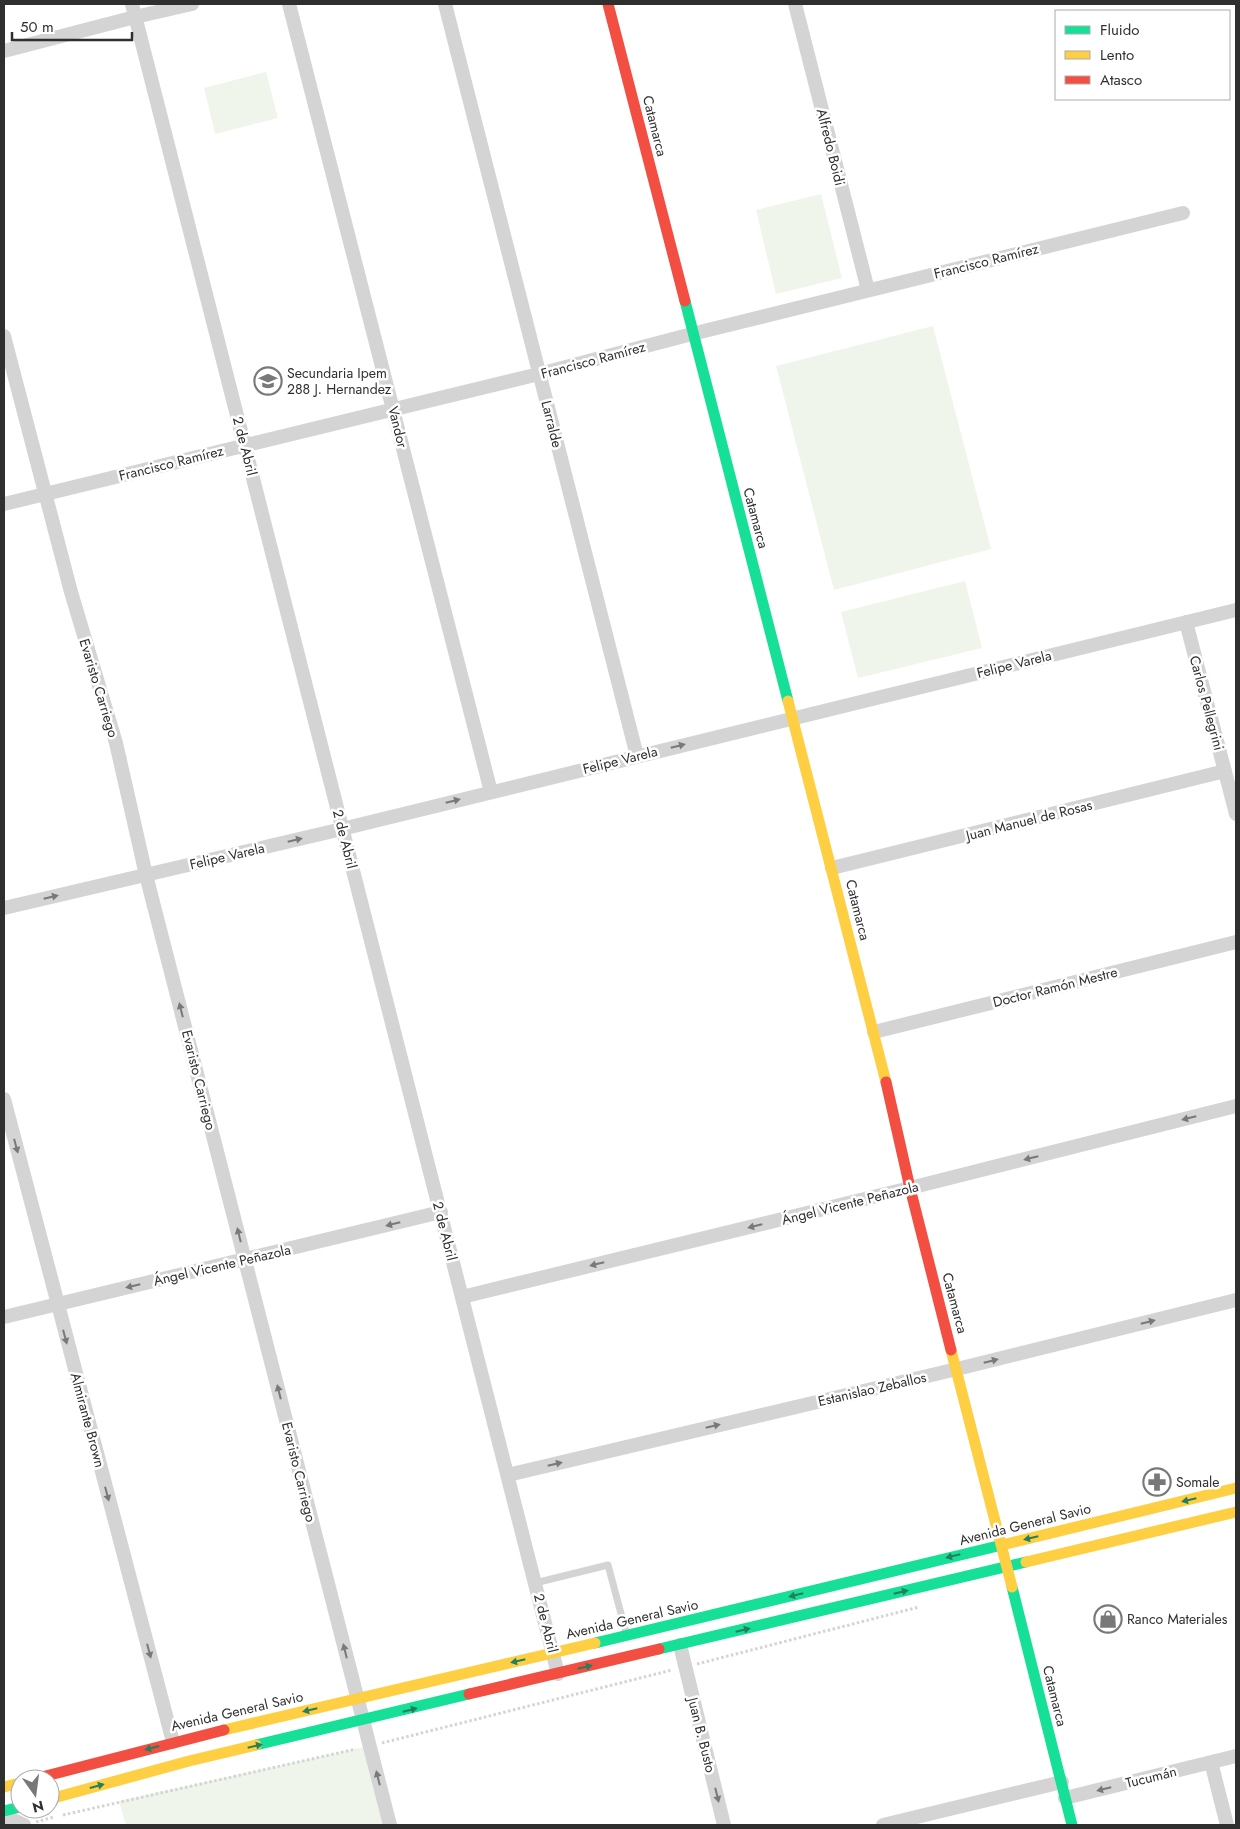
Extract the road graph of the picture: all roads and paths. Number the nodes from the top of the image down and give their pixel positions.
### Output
1 (192, 4) edge
2 (289, 4) edge
3 (445, 4) edge
4 (608, 4) edge
5 (795, 4) edge
6 (133, 10) edge
7 (4, 50) edge
8 (1183, 213) dead end
9 (868, 290) junction
10 (692, 334) junction
11 (4, 336) edge
12 (539, 374) junction
13 (393, 410) junction
14 (244, 445) junction
15 (44, 494) junction
16 (4, 504) edge
17 (1236, 610) edge
18 (1186, 622) junction
19 (793, 718) junction
20 (637, 756) junction
21 (1225, 771) junction
22 (491, 792) junction
23 (1236, 814) edge
24 (342, 828) junction
25 (832, 868) junction
26 (146, 875) junction
27 (4, 908) edge
28 (1236, 942) edge
29 (874, 1032) junction
30 (4, 1099) edge
31 (1236, 1106) edge
32 (910, 1188) junction
33 (440, 1212) junction
34 (245, 1260) junction
35 (462, 1297) junction
36 (1236, 1300) edge
37 (57, 1304) junction
38 (4, 1317) edge
39 (957, 1369) junction
40 (508, 1475) junction
41 (1236, 1488) edge
42 (1236, 1512) edge
43 (1001, 1545) junction
44 (1007, 1567) junction
45 (535, 1583) junction
46 (924, 1605) dead end
47 (627, 1636) junction
48 (680, 1645) junction
49 (553, 1653) junction
50 (684, 1667) junction
51 (558, 1674) junction
52 (357, 1699) junction
53 (362, 1721) junction
54 (173, 1742) junction
55 (369, 1746) junction
56 (1236, 1756) edge
57 (1211, 1762) junction
58 (60, 1772) edge
59 (1062, 1782) junction
60 (60, 1796) edge
61 (1066, 1798) junction
62 (4, 1816) edge
63 (24, 1825) edge
64 (390, 1825) edge
65 (724, 1825) edge
66 (883, 1825) edge
67 (1072, 1825) edge
68 (1228, 1825) edge

1 - 6 street
2 - 13 street, Vandor
3 - 12 street, Larralde
4 - 10 main road, Catamarca
5 - 9 street, Alfredo Boidi
6 - 7 street
6 - 14 street, 2 de Abril
8 - 9 street, Francisco Ramírez
9 - 10 street, Francisco Ramírez
10 - 12 street, Francisco Ramírez
10 - 19 main road, Catamarca
11 - 15 street, Evaristo Carriego
12 - 13 street, Francisco Ramírez
12 - 20 street, Larralde
13 - 14 street, Francisco Ramírez
13 - 22 street, Vandor
14 - 15 street, Francisco Ramírez
14 - 24 street, 2 de Abril
15 - 16 street, Francisco Ramírez
15 - 26 street, Evaristo Carriego
17 - 18 street, Felipe Varela
18 - 19 street, Felipe Varela
18 - 21 street, Carlos Pellegrini
20 -> 19 street, Felipe Varela
19 - 25 main road, Catamarca
20 - 22 street, Felipe Varela
21 - 23 street, Carlos Pellegrini
21 - 25 street, Juan Manuel de Rosas
24 -> 22 street, Felipe Varela
26 -> 24 street, Felipe Varela
24 - 33 street, 2 de Abril
25 - 29 main road, Catamarca
27 -> 26 street, Felipe Varela
34 -> 26 street, Evaristo Carriego
28 - 29 street, Doctor Ramón Mestre
29 - 32 main road, Catamarca
30 -> 37 street, Almirante Brown
31 -> 32 street, Ángel Vicente Peñazola
32 -> 35 street, Ángel Vicente Peñazola
32 - 39 main road, Catamarca
33 -> 34 street, Ángel Vicente Peñazola
33 - 35 street, 2 de Abril
34 -> 37 street, Ángel Vicente Peñazola
52 -> 34 street, Evaristo Carriego
35 - 40 street, 2 de Abril
39 -> 36 street, Estanislao Zeballos
37 - 38 street, Ángel Vicente Peñazola
37 -> 54 street, Almirante Brown
40 -> 39 street, Estanislao Zeballos
39 - 43 main road, Catamarca
40 - 45 street, 2 de Abril
41 -> 43 main road, Avenida General Savio
42 - 44 main road
43 - 44 main road, Catamarca
43 -> 47 main road, Avenida General Savio
48 -> 44 main road
44 - 59 main road, Catamarca
45 - 47 lane
45 - 49 street, 2 de Abril
46 - 50 path
47 - 49 main road, Avenida General Savio
48 - 50 street, Juan B. Busto
51 -> 48 main road
49 - 51 street, 2 de Abril
49 -> 52 main road, Avenida General Savio
50 - 55 path
50 -> 65 street, Juan B. Busto
53 -> 51 main road
52 - 53 street, Evaristo Carriego
52 -> 54 main road, Avenida General Savio
53 - 55 street, Evaristo Carriego
60 -> 53 main road
54 -> 58 main road, Avenida General Savio
55 - 63 path
64 -> 55 street, Evaristo Carriego
56 - 57 street, Tucumán
57 -> 61 street, Tucumán
57 - 68 street
59 - 61 main road, Catamarca
59 - 66 street
61 - 67 main road, Catamarca
62 - 63 street

